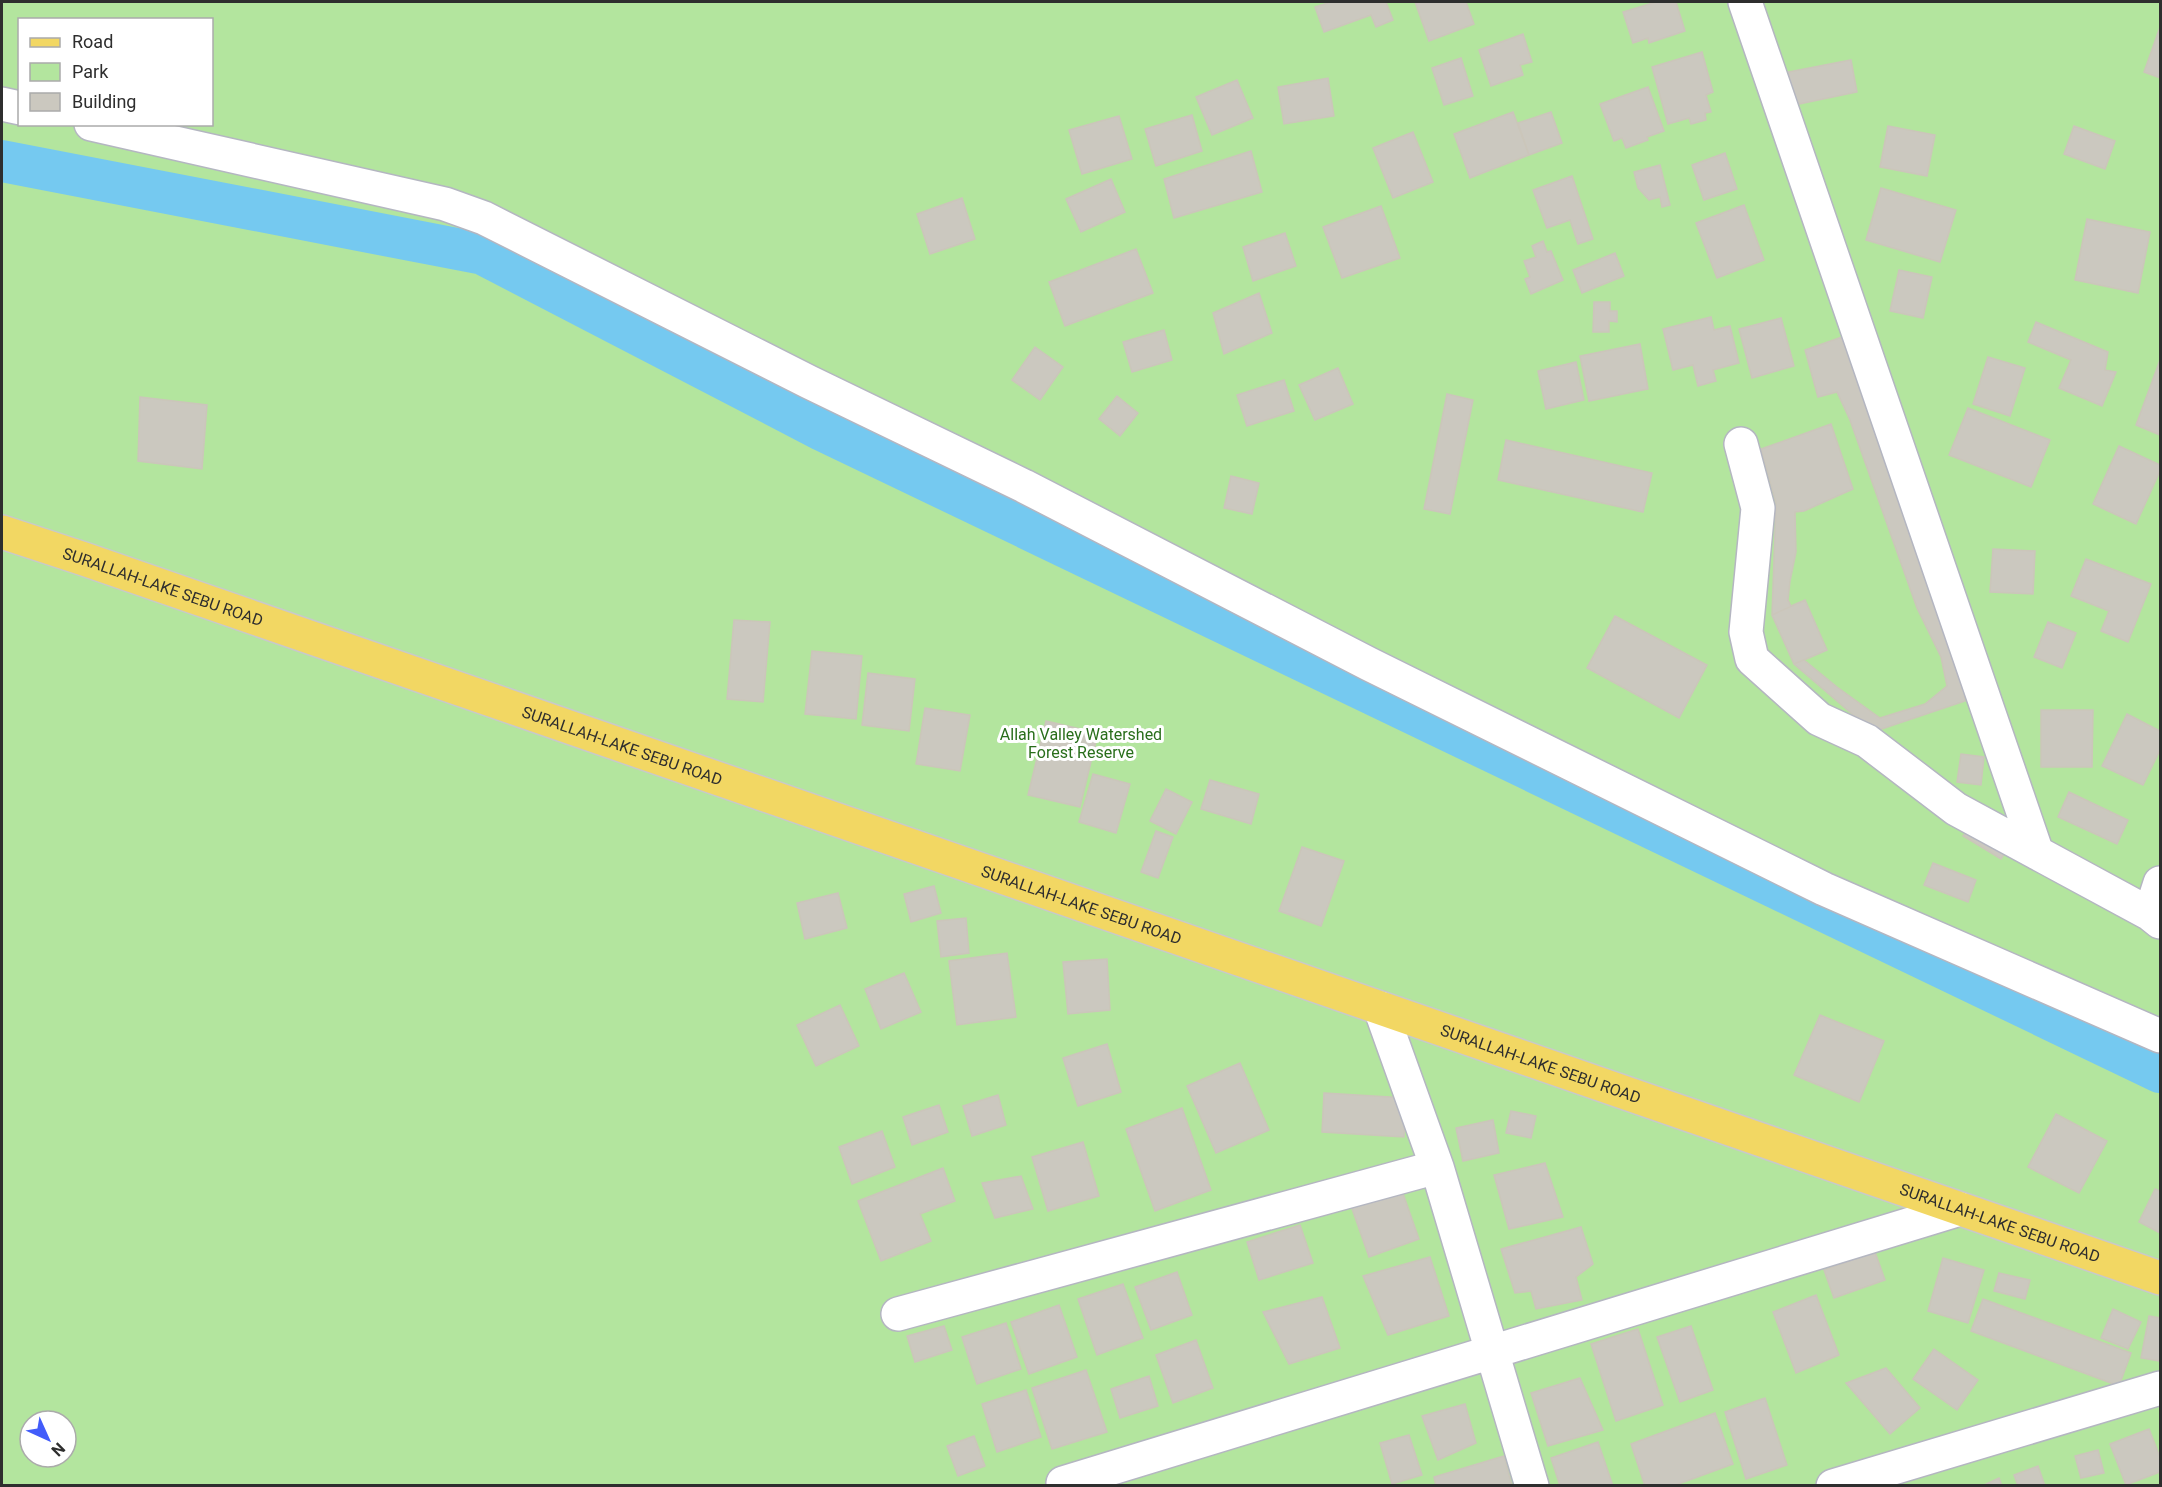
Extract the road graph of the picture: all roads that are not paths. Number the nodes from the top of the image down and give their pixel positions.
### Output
1 (1745, 2) edge
2 (2, 104) edge
3 (18, 108) edge
4 (100, 126) edge
5 (1741, 444) dead end
6 (2, 532) edge
7 (2037, 853) junction
8 (2160, 883) edge
9 (2155, 918) edge
10 (1380, 1008) junction
11 (2160, 1036) edge
12 (1437, 1167) junction
13 (1960, 1209) junction
14 (2160, 1278) edge
15 (898, 1314) dead end
16 (1494, 1353) junction
17 (2160, 1388) edge
18 (1063, 1483) dead end
19 (1532, 1485) edge
20 (1833, 1485) edge

1 - 7 street
2 - 3 street
4 - 11 street
5 - 7 street
6 - 10 main road, SURALLAH-LAKE SEBU ROAD
7 - 9 street
8 - 9 street
10 - 12 street
10 - 13 main road, SURALLAH-LAKE SEBU ROAD
12 - 15 street
12 - 16 street
13 - 14 main road, SURALLAH-LAKE SEBU ROAD
13 - 16 street
16 - 18 street
16 - 19 street
17 - 20 street

